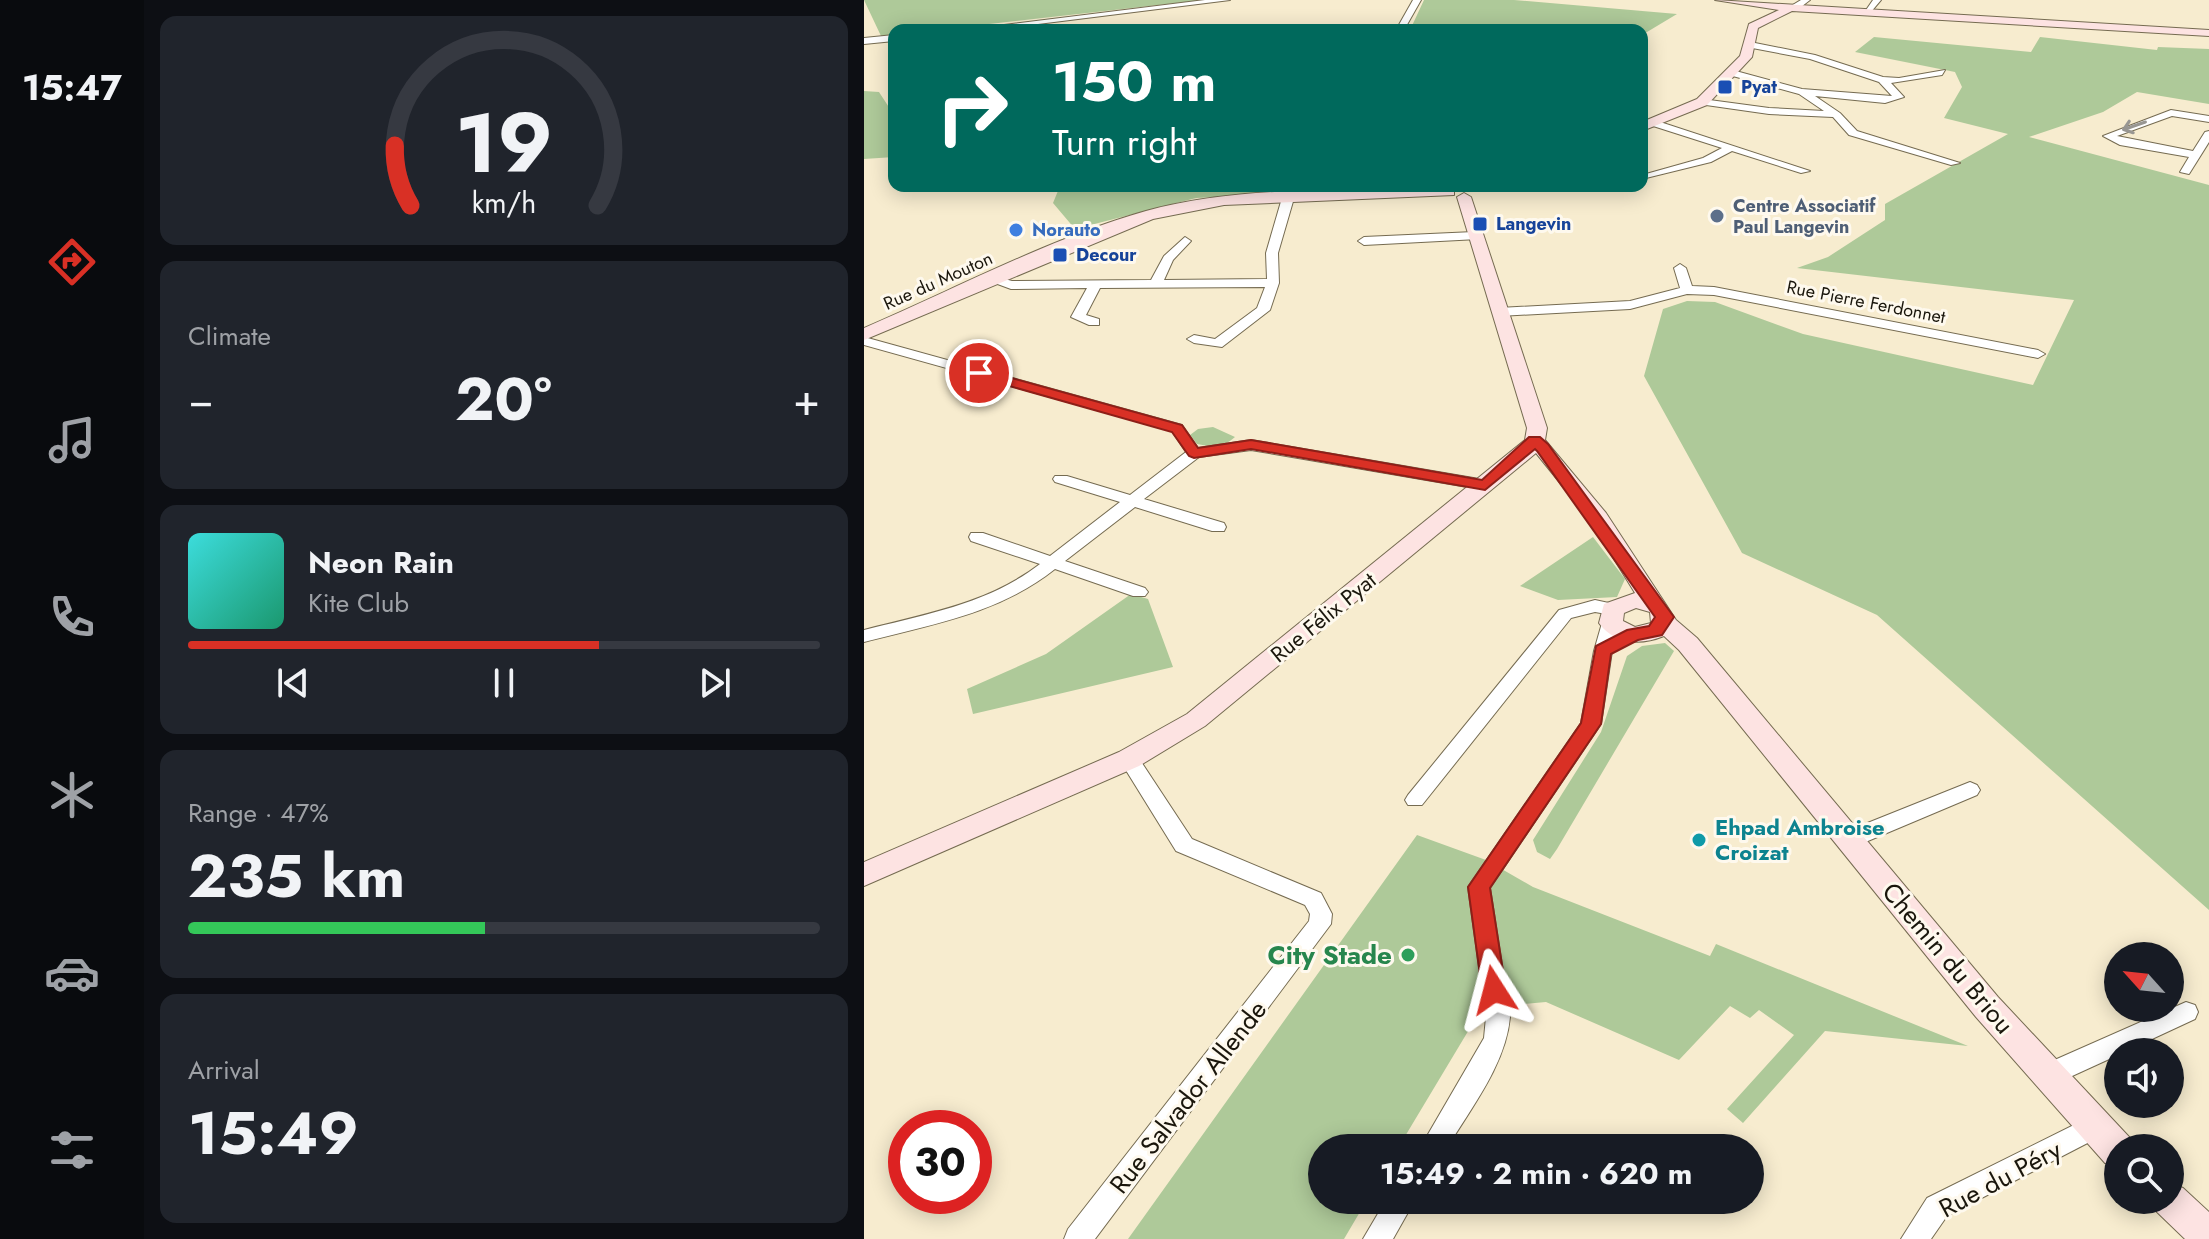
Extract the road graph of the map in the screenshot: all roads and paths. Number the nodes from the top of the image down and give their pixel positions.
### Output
1 (1226, 0) edge
2 (1417, 0) edge
3 (1720, 0) edge
4 (1806, 0) edge
5 (1877, 0) edge
6 (1794, 8) junction
7 (1867, 11) junction
8 (1020, 24) edge
9 (1403, 24) edge
10 (2209, 33) edge
11 (888, 39) edge
12 (864, 41) edge
13 (1750, 45) junction
14 (1942, 72) dead end
15 (1732, 73) junction
16 (1882, 80) junction
17 (1802, 92) junction
18 (1702, 102) junction
19 (1837, 115) junction
20 (2209, 119) edge
21 (1648, 125) edge
22 (2209, 134) edge
23 (1732, 147) junction
24 (2196, 155) junction
25 (1955, 163) dead end
26 (1805, 171) dead end
27 (2185, 172) dead end
28 (1650, 176) dead end
29 (1416, 192) edge
30 (1459, 192) edge
31 (1288, 198) junction
32 (1474, 236) junction
33 (1185, 241) dead end
34 (1364, 241) dead end
35 (1680, 268) dead end
36 (990, 279) junction
37 (1273, 283) junction
38 (1155, 285) junction
39 (1095, 286) junction
40 (1687, 290) junction
41 (1499, 312) junction
42 (1094, 322) dead end
43 (864, 338) edge
44 (1194, 339) dead end
45 (2038, 354) dead end
46 (1535, 441) junction
47 (1194, 453) junction
48 (1061, 479) dead end
49 (1485, 485) junction
50 (1131, 500) junction
51 (1218, 527) dead end
52 (977, 537) dead end
53 (1052, 563) junction
54 (1139, 592) dead end
55 (1638, 618) junction
56 (864, 636) edge
57 (1129, 759) junction
58 (1970, 790) dead end
59 (1415, 800) dead end
60 (1848, 840) junction
61 (864, 875) edge
62 (2186, 1012) dead end
63 (2050, 1074) junction
64 (2094, 1127) junction
65 (1441, 1134) edge
66 (2104, 1137) edge
67 (2184, 1213) edge
68 (1392, 1214) edge
69 (2209, 1237) edge
70 (1078, 1239) edge
71 (1377, 1239) edge
72 (1915, 1239) edge

1 - 8 street
2 - 9 street
3 - 6 street
4 - 6 street
5 - 7 street
6 - 7 street
6 - 13 street
7 - 10 street
11 - 12 street
13 - 15 street
13 - 16 street
14 - 16 street
15 - 17 street
15 - 18 street
16 - 17 street
17 - 19 street
18 - 19 street
18 - 21 street
19 - 25 street
20 -> 24 street
21 - 23 street
22 - 24 street
23 - 26 street
23 - 28 street
24 - 27 street
29 - 31 street, Rue du Mouton
30 - 32 street
31 - 36 street, Rue du Mouton
31 - 37 street
32 - 34 street
32 - 41 street
33 - 38 street
35 - 40 street
36 - 39 street
36 - 43 street, Rue du Mouton
37 - 38 street
37 - 44 street
38 - 39 street
39 - 42 street
40 - 41 street, Rue Pierre Ferdonnet
40 - 45 street, Rue Pierre Ferdonnet
41 - 46 street
43 - 47 street
46 - 49 street, Rue Félix Pyat
46 - 55 street
47 - 49 street
47 - 50 street
48 - 50 street
49 - 57 street, Rue Félix Pyat
50 - 51 street
50 - 53 street
52 - 53 street
53 - 54 street
53 - 56 street
55 - 59 street
55 - 60 street, Chemin du Briou
55 - 65 street
57 - 61 street, Rue Félix Pyat
57 - 70 street, Rue Salvador Allende
58 - 60 street
60 - 63 street, Chemin du Briou
62 - 63 street
63 - 64 street, Chemin du Briou
64 - 66 street, Chemin du Briou
64 - 72 street, Rue du Péry
67 - 69 street
68 - 71 street

